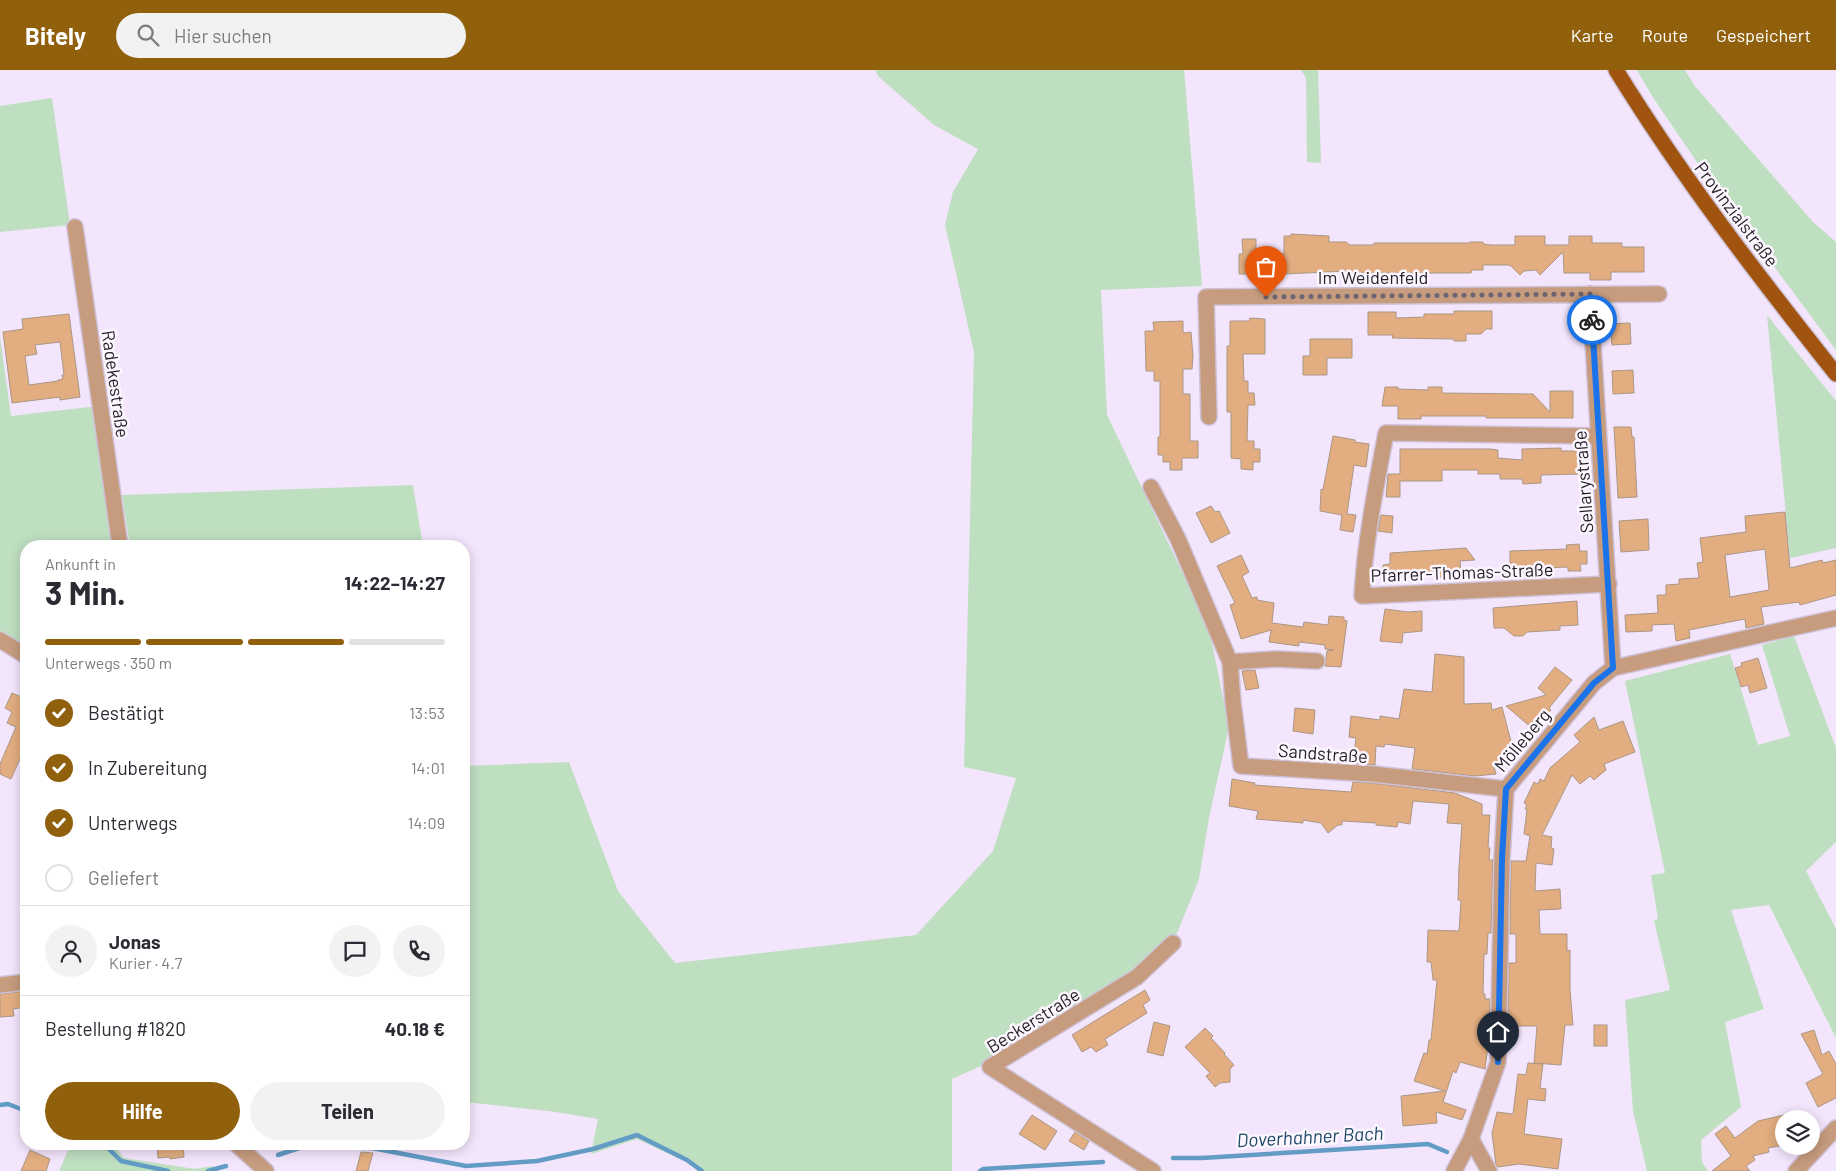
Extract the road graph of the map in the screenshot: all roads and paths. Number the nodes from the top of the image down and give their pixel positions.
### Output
1 (1616, 70) edge
2 (75, 227) dead end
3 (1590, 294) junction
4 (1659, 294) dead end
5 (1836, 374) edge
6 (1209, 417) dead end
7 (1598, 436) junction
8 (1151, 487) dead end
9 (119, 540) edge
10 (1609, 584) junction
11 (1836, 618) edge
12 (0, 640) edge
13 (20, 652) edge
14 (1317, 661) dead end
15 (1230, 662) junction
16 (1613, 668) junction
17 (1506, 789) junction
18 (1173, 943) dead end
19 (20, 983) edge
20 (0, 985) edge
21 (1836, 1128) edge
22 (1471, 1139) junction
23 (245, 1150) edge
24 (257, 1169) edge
25 (1153, 1171) edge
26 (1454, 1171) edge
27 (1489, 1171) edge
28 (1796, 1171) edge

1 - 5 main road, Provinzialstraße
2 - 9 street, Radekestraße
3 - 4 street, Im Weidenfeld
3 - 6 street, Im Weidenfeld
3 - 7 street, Sellarystraße
7 - 10 street, Sellarystraße
7 - 10 street, Pfarrer-Thomas-Straße
8 - 15 street, Sandstraße
10 - 16 street, Sellarystraße
11 - 16 street, Mölleberg
12 - 13 street
14 - 15 street
15 - 17 street, Sandstraße
16 - 17 street, Mölleberg
17 - 22 street, Mölleberg
18 - 25 street, Beckerstraße
19 - 20 street
21 - 28 street
22 - 26 street, Mölleberg
22 - 27 street
23 - 24 street

